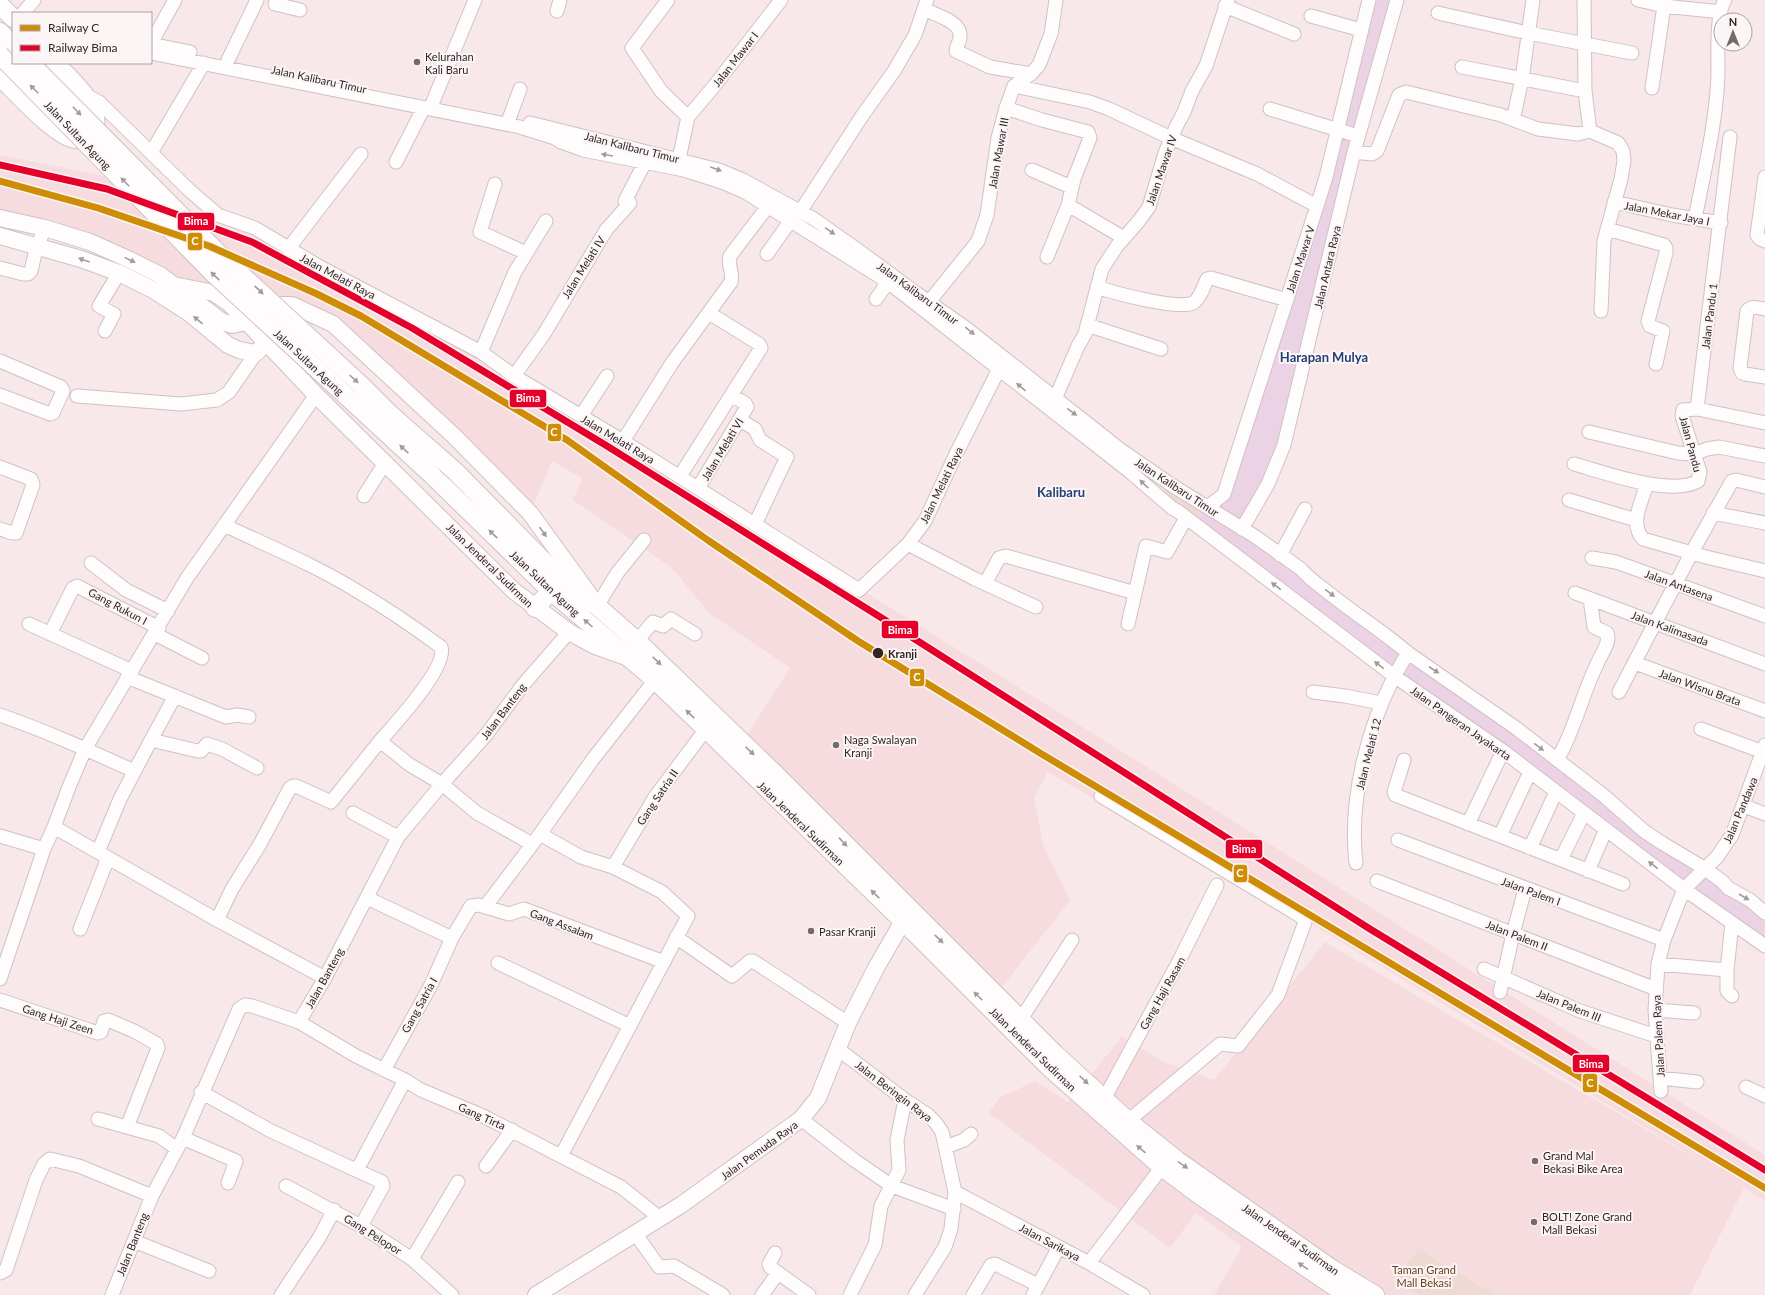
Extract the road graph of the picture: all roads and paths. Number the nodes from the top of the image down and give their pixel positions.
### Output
1 (34, 0) edge
2 (175, 0) edge
3 (257, 0) edge
4 (475, 0) edge
5 (668, 0) edge
6 (781, 0) edge
7 (1056, 0) edge
8 (1369, 0) edge
9 (1397, 0) edge
10 (1533, 0) edge
11 (1584, 0) edge
12 (1638, 0) edge
13 (272, 1) edge
14 (924, 3) edge
15 (1227, 3) edge
16 (0, 5) edge
17 (1664, 6) junction
18 (1723, 6) edge
19 (300, 10) dead end
20 (24, 12) edge
21 (1438, 13) dead end
22 (1311, 16) dead end
23 (12, 17) edge
24 (1361, 30) junction
25 (0, 32) edge
26 (1528, 33) junction
27 (1294, 34) dead end
28 (152, 41) edge
29 (152, 43) edge
30 (1584, 44) junction
31 (12, 45) edge
32 (152, 53) edge
33 (1632, 53) dead end
34 (0, 55) edge
35 (228, 60) junction
36 (204, 63) junction
37 (31, 64) edge
38 (56, 64) edge
39 (1462, 67) dead end
40 (249, 68) junction
41 (1031, 74) junction
42 (0, 77) edge
43 (1522, 79) junction
44 (1014, 86) junction
45 (1652, 88) dead end
46 (520, 89) dead end
47 (1585, 91) junction
48 (84, 94) junction
49 (427, 106) junction
50 (1006, 108) junction
51 (1270, 109) dead end
52 (688, 117) junction
53 (509, 119) junction
54 (1512, 120) junction
55 (1338, 130) junction
56 (1590, 131) junction
57 (556, 133) junction
58 (1355, 135) junction
59 (1730, 137) dead end
60 (1171, 138) junction
61 (1354, 152) junction
62 (151, 153) junction
63 (361, 154) dead end
64 (648, 157) junction
65 (396, 162) dead end
66 (681, 164) junction
67 (1032, 170) dead end
68 (1765, 176) edge
69 (495, 184) dead end
70 (1072, 187) junction
71 (1614, 202) junction
72 (1068, 205) junction
73 (768, 206) junction
74 (1317, 206) junction
75 (796, 216) junction
76 (0, 218) edge
77 (1695, 219) junction
78 (546, 221) dead end
79 (1720, 223) junction
80 (45, 228) junction
81 (1607, 229) junction
82 (0, 236) edge
83 (1124, 238) junction
84 (1765, 241) edge
85 (37, 245) junction
86 (288, 249) junction
87 (526, 253) junction
88 (767, 254) dead end
89 (1047, 257) dead end
90 (0, 268) edge
91 (119, 273) junction
92 (888, 282) junction
93 (1097, 287) junction
94 (876, 299) dead end
95 (1286, 300) junction
96 (929, 302) junction
97 (1765, 309) edge
98 (306, 311) junction
99 (1601, 311) dead end
100 (709, 313) junction
101 (247, 322) junction
102 (1087, 325) junction
103 (105, 331) dead end
104 (261, 348) junction
105 (1161, 348) dead end
106 (481, 352) junction
107 (0, 361) edge
108 (1656, 364) dead end
109 (999, 369) junction
110 (514, 376) junction
111 (607, 376) dead end
112 (1765, 377) edge
113 (316, 394) junction
114 (0, 395) edge
115 (77, 396) dead end
116 (732, 396) junction
117 (1055, 399) junction
118 (1697, 409) junction
119 (581, 416) junction
120 (740, 420) junction
121 (1765, 424) edge
122 (1589, 432) dead end
123 (623, 441) junction
124 (1694, 454) junction
125 (1765, 456) edge
126 (385, 464) junction
127 (1140, 464) junction
128 (1574, 464) dead end
129 (0, 467) edge
130 (1129, 471) junction
131 (680, 476) junction
132 (1647, 484) junction
133 (1173, 486) junction
134 (1765, 487) edge
135 (698, 488) junction
136 (364, 496) dead end
137 (1160, 498) junction
138 (1569, 500) dead end
139 (1208, 507) junction
140 (1305, 509) dead end
141 (1713, 513) junction
142 (1186, 518) junction
143 (1636, 520) junction
144 (1765, 523) edge
145 (224, 524) junction
146 (755, 524) junction
147 (0, 529) edge
148 (1242, 529) junction
149 (644, 540) dead end
150 (908, 544) junction
151 (1692, 552) junction
152 (1280, 555) junction
153 (1592, 558) dead end
154 (92, 563) dead end
155 (1765, 571) edge
156 (1676, 583) junction
157 (986, 584) junction
158 (560, 588) junction
159 (1135, 593) junction
160 (1575, 593) dead end
161 (1590, 599) junction
162 (597, 606) junction
163 (1036, 607) dead end
164 (536, 608) junction
165 (168, 611) junction
166 (1765, 616) edge
167 (1656, 622) junction
168 (29, 624) dead end
169 (1128, 624) dead end
170 (157, 631) junction
171 (569, 632) junction
172 (50, 634) junction
173 (695, 634) dead end
174 (637, 641) junction
175 (1408, 653) junction
176 (202, 658) dead end
177 (628, 658) junction
178 (1635, 663) junction
179 (1765, 664) edge
180 (130, 674) junction
181 (1394, 675) junction
182 (655, 680) junction
183 (1313, 692) dead end
184 (1619, 692) dead end
185 (175, 696) junction
186 (1381, 703) junction
187 (1765, 711) edge
188 (0, 715) edge
189 (249, 717) dead end
190 (706, 729) junction
191 (1701, 729) dead end
192 (151, 740) junction
193 (380, 741) junction
194 (1764, 748) edge
195 (85, 749) junction
196 (1503, 751) junction
197 (1404, 760) dead end
198 (1557, 760) junction
199 (257, 768) dead end
200 (134, 771) junction
201 (1530, 772) junction
202 (1760, 774) edge
203 (442, 784) junction
204 (1556, 792) junction
205 (1101, 796) dead end
206 (1744, 806) junction
207 (353, 813) dead end
208 (1584, 813) junction
209 (1765, 814) edge
210 (1468, 824) junction
211 (54, 827) junction
212 (1606, 829) junction
213 (0, 836) edge
214 (1500, 836) junction
215 (398, 838) junction
216 (536, 839) junction
217 (1398, 840) dead end
218 (1530, 848) junction
219 (44, 850) junction
220 (103, 855) junction
221 (1561, 859) junction
222 (1356, 863) dead end
223 (613, 867) junction
224 (1702, 870) junction
225 (1588, 871) junction
226 (1378, 881) dead end
227 (1623, 884) dead end
228 (1217, 885) dead end
229 (1685, 888) junction
230 (1525, 889) junction
231 (367, 898) junction
232 (485, 907) junction
233 (1765, 913) edge
234 (907, 916) junction
235 (217, 920) junction
236 (1732, 923) junction
237 (80, 929) dead end
238 (1512, 934) junction
239 (676, 937) junction
240 (452, 938) junction
241 (1072, 940) dead end
242 (1664, 940) junction
243 (1765, 946) edge
244 (664, 962) junction
245 (498, 963) dead end
246 (1658, 964) junction
247 (1484, 969) dead end
248 (1727, 970) junction
249 (0, 978) edge
250 (325, 978) junction
251 (1503, 978) junction
252 (1656, 989) junction
253 (1500, 992) dead end
254 (1732, 996) dead end
255 (0, 1000) edge
256 (1655, 1010) junction
257 (1694, 1013) dead end
258 (1021, 1019) junction
259 (300, 1022) junction
260 (848, 1023) junction
261 (630, 1026) junction
262 (1656, 1036) junction
263 (838, 1049) junction
264 (1044, 1052) junction
265 (384, 1070) junction
266 (405, 1080) junction
267 (1696, 1082) dead end
268 (1746, 1087) dead end
269 (202, 1092) junction
270 (1765, 1096) edge
271 (1104, 1099) junction
272 (905, 1100) junction
273 (98, 1119) dead end
274 (802, 1119) junction
275 (1128, 1121) junction
276 (127, 1127) junction
277 (512, 1130) junction
278 (971, 1134) dead end
279 (180, 1144) junction
280 (946, 1147) junction
281 (560, 1156) junction
282 (486, 1166) dead end
283 (1162, 1167) junction
284 (357, 1170) junction
285 (458, 1182) dead end
286 (228, 1183) dead end
287 (286, 1186) dead end
288 (892, 1186) junction
289 (956, 1193) junction
290 (152, 1196) junction
291 (954, 1209) junction
292 (334, 1210) junction
293 (660, 1218) junction
294 (361, 1226) junction
295 (635, 1233) junction
296 (134, 1240) junction
297 (1059, 1247) junction
298 (774, 1253) dead end
299 (412, 1259) junction
300 (1089, 1263) junction
301 (209, 1270) dead end
302 (0, 1273) edge
303 (778, 1273) junction
304 (1329, 1275) junction
305 (1036, 1290) edge
306 (112, 1295) edge
307 (280, 1295) edge
308 (452, 1295) edge
309 (536, 1295) edge
310 (723, 1295) edge
311 (762, 1295) edge
312 (809, 1295) edge
313 (850, 1295) edge
314 (915, 1295) edge
315 (973, 1295) edge
316 (1143, 1295) edge
317 (1347, 1295) edge
318 (1375, 1295) edge

1 - 20 street
2 - 28 street
3 - 35 street
4 - 49 street
5 - 52 street
6 - 52 street, Jalan Mawar I
7 - 41 street
8 - 24 street, Jalan Mawar V
9 - 58 street, Jalan Antara Raya
10 - 26 street
11 - 30 street
12 - 17 street
13 - 19 street
14 - 41 street
14 - 75 street
15 - 27 street
15 - 60 street, Jalan Mawar IV
16 - 23 highway
17 - 18 street
17 - 45 street
18 - 77 street
21 - 26 street
22 - 24 street
24 - 55 street, Jalan Mawar V
25 - 31 highway
26 - 30 street
26 - 43 street
29 - 35 street, Jalan Kalibaru Timur
30 - 33 street
30 - 47 street
32 - 36 street, Jalan Kalibaru Timur
158 -> 34 highway, Jalan Sultan Agung, bridge
35 - 40 street, Jalan Kalibaru Timur
36 - 40 street, Jalan Kalibaru Timur
36 - 62 street
37 -> 158 highway, Jalan Sultan Agung, bridge
38 - 48 highway
39 - 43 street
40 - 49 street, Jalan Kalibaru Timur
41 - 44 street
42 - 48 highway
43 - 47 street
43 - 54 street
44 - 50 street, Jalan Mawar III
44 - 60 street
46 - 53 street
47 - 56 street
48 - 62 street, Jalan Melati Raya
49 - 53 street, Jalan Kalibaru Timur
49 - 57 street, Jalan Kalibaru Timur
49 - 65 street
50 - 70 street
50 - 96 street, Jalan Mawar III
51 - 55 street
52 - 66 street
53 - 57 street, Jalan Kalibaru Timur
54 - 56 street
54 - 61 street
55 - 58 street
55 - 74 street, Jalan Mawar V
56 - 71 street
57 - 64 street, Jalan Kalibaru Timur
58 - 61 street, Jalan Antara Raya
59 - 79 street, Jalan Pandu 1
60 - 74 street
60 - 83 street, Jalan Mawar IV
61 - 148 street, Jalan Antara Raya
62 - 86 street, Jalan Melati Raya
63 - 86 street
64 - 66 street, Jalan Kalibaru Timur
64 - 110 street, Jalan Melati IV
66 - 73 street, Jalan Kalibaru Timur
66 -> 75 street, Jalan Kalibaru Timur
67 - 70 street
68 - 84 street
69 - 87 street
70 - 72 street
71 - 77 street, Jalan Mekar Jaya I
71 - 81 street
72 - 83 street
72 - 89 street
73 - 75 street, Jalan Kalibaru Timur
73 - 100 street
74 - 95 street, Jalan Mawar V
75 - 88 street
75 - 92 street, Jalan Kalibaru Timur
75 -> 96 street, Jalan Kalibaru Timur
76 - 80 main road
77 - 79 street, Jalan Mekar Jaya I
78 - 87 street
79 - 118 street, Jalan Pandu 1
80 - 85 street
80 -> 101 main road
81 - 99 street
81 - 108 street
82 - 85 main road
83 - 93 street, Jalan Mawar IV
85 - 90 street
91 -> 85 main road
86 - 106 street, Jalan Melati Raya
87 - 106 street
91 - 103 street
104 -> 91 main road
92 - 94 street
92 - 109 street, Jalan Kalibaru Timur
93 - 95 street
93 - 102 street, Jalan Mawar IV
95 - 139 street, Jalan Mawar V
96 -> 117 street, Jalan Kalibaru Timur
97 - 112 street
98 - 101 main road, Jalan Jenderal Sudirman
98 - 104 main road
98 -> 162 main road, Jalan Jenderal Sudirman
100 - 116 street
100 - 123 street
101 - 104 main road, Jalan Jenderal Sudirman
102 - 105 street
102 - 117 street, Jalan Mawar IV
104 - 113 main road, Jalan Jenderal Sudirman
104 - 115 street
106 - 110 street, Jalan Melati Raya
107 - 114 street
130 -> 109 street, Jalan Kalibaru Timur
109 - 150 street, Jalan Melati Raya
110 - 119 street, Jalan Melati Raya
111 - 119 street
113 - 126 main road, Jalan Jenderal Sudirman
113 - 145 street
116 - 120 street, Jalan Melati VI
116 - 131 street
117 -> 127 street, Jalan Kalibaru Timur
118 - 121 street, Jalan Pandu
118 - 124 street, Jalan Pandu
119 - 123 street, Jalan Melati Raya
120 - 135 street, Jalan Melati VI
120 - 146 street
122 - 124 street
123 - 131 street, Jalan Melati Raya
124 - 125 street
124 - 132 street, Jalan Pandu
126 - 136 street
126 - 164 main road, Jalan Jenderal Sudirman
127 - 130 street
127 - 133 street, Jalan Kalibaru Timur
128 - 132 street, Jalan Pandu
129 - 147 street
137 -> 130 street, Jalan Kalibaru Timur
131 - 135 street, Jalan Melati Raya
132 - 143 street
133 - 137 street
133 - 139 street, Jalan Kalibaru Timur
134 - 141 street
135 - 146 street, Jalan Melati Raya
137 - 142 street, Jalan Pangeran Jayakarta
138 - 143 street
139 - 148 street, Jalan Kalibaru Timur
140 - 152 street
141 - 144 street
141 - 151 street
142 - 159 street
181 -> 142 street, Jalan Pangeran Jayakarta
143 - 151 street
145 - 165 street
145 - 193 street
146 - 150 street, Jalan Melati Raya
148 - 152 street
149 - 162 street
150 - 157 street
151 - 155 street
151 - 156 street
152 -> 175 street
153 - 156 street, Jalan Antasena
154 - 165 street
156 - 166 street, Jalan Antasena
156 - 167 street
157 - 159 street
157 - 163 street
158 - 162 highway, Jalan Jenderal Sudirman
158 - 164 highway
177 -> 158 highway, Jalan Sultan Agung
159 - 169 street
160 - 161 street, Jalan Kalimasada
161 - 167 street, Jalan Kalimasada
161 - 198 street
162 - 174 highway, Jalan Jenderal Sudirman
164 - 171 main road, Jalan Jenderal Sudirman
165 - 170 street
167 - 178 street
167 - 179 street, Jalan Kalimasada
168 - 172 street
170 - 172 street, Gang Rukun I
170 - 176 street, Gang Rukun I
170 - 180 street
171 - 177 main road, Jalan Jenderal Sudirman
171 - 203 street, Jalan Banteng
172 - 180 street
173 - 174 street
174 -> 234 highway, Jalan Jenderal Sudirman
175 - 181 street, Jalan Melati 12
175 -> 198 street
177 - 182 highway, Jalan Jenderal Sudirman
178 - 184 street
178 - 187 street, Jalan Wisnu Brata
180 - 185 street
180 - 195 street
181 - 186 street, Jalan Melati 12
181 - 196 street, Jalan Pangeran Jayakarta
190 -> 182 highway, Jalan Jenderal Sudirman
182 - 216 street
183 - 186 street
185 - 189 street
185 - 192 street
186 - 222 street, Jalan Melati 12
188 - 195 street
190 - 223 street, Gang Satria II
234 -> 190 highway, Jalan Jenderal Sudirman
191 - 194 street
192 - 199 street
192 - 200 street
193 - 203 street
193 - 235 street
194 - 202 street, Jalan Pandawa
195 - 200 street
195 - 211 street
196 - 201 street, Jalan Pangeran Jayakarta
196 - 210 street
197 - 210 street
198 - 224 street
200 - 220 street
201 - 204 street, Jalan Pangeran Jayakarta
201 - 214 street
202 - 206 street, Jalan Pandawa
203 - 215 street, Jalan Banteng
203 - 216 street
204 - 208 street, Jalan Pangeran Jayakarta
204 - 218 street
205 - 275 street
206 - 209 street
206 - 224 street, Jalan Pandawa
207 - 215 street
208 - 212 street, Jalan Pangeran Jayakarta
208 - 221 street
210 - 214 street
211 - 219 street
211 - 220 street
212 - 225 street
229 -> 212 street, Jalan Pangeran Jayakarta
213 - 219 street
214 - 218 street
215 - 231 street, Jalan Banteng
216 - 223 street
216 - 232 street
217 - 230 street, Jalan Palem I
218 - 221 street
219 - 249 street
220 - 235 street
220 - 237 street
221 - 225 street
223 - 239 street
224 - 229 street, Jalan Pandawa
224 -> 233 street
225 - 227 street
226 - 238 street, Jalan Palem II
228 - 271 street, Gang Haji Rasam
229 - 236 street, Jalan Pangeran Jayakarta
229 - 242 street, Jalan Palem Raya
230 - 238 street
230 - 242 street, Jalan Palem I
231 - 240 street
231 - 250 street, Jalan Banteng
232 - 240 street, Gang Assalam
232 - 244 street, Gang Assalam
234 -> 258 highway, Jalan Jenderal Sudirman
234 - 260 main road, Jalan Pemuda Raya
264 -> 234 highway, Jalan Jenderal Sudirman
235 - 250 street
236 - 243 street, Jalan Pangeran Jayakarta
236 - 248 street
238 - 251 street
238 - 252 street, Jalan Palem II
239 - 244 street
239 - 260 street
240 - 265 street, Gang Satria I
241 - 258 street
242 - 246 street, Jalan Palem Raya
244 - 261 street
245 - 261 street
246 - 248 street
246 - 252 street, Jalan Palem Raya
247 - 251 street, Jalan Palem III
248 - 254 street
250 - 259 street, Jalan Banteng
251 - 253 street
251 - 262 street, Jalan Palem III
252 - 256 street, Jalan Palem Raya
255 - 276 street, Gang Haji Zeen
256 - 257 street
256 - 262 street, Jalan Palem Raya
258 - 264 highway, Jalan Jenderal Sudirman
259 - 265 street, Gang Tirta
259 - 269 street, Jalan Banteng
260 - 263 main road, Jalan Pemuda Raya
261 - 281 street
262 - 267 street, Jalan Palem Raya
263 - 272 street, Jalan Beringin Raya
263 - 274 main road, Jalan Pemuda Raya
264 -> 271 highway, Jalan Jenderal Sudirman
283 -> 264 highway, Jalan Jenderal Sudirman
265 - 266 street, Gang Tirta
266 - 277 street, Gang Tirta
266 - 284 street
268 - 270 street
269 - 279 street, Jalan Banteng
269 - 284 street
271 - 275 highway, Jalan Jenderal Sudirman
272 - 280 street, Jalan Beringin Raya
272 - 288 street
273 - 276 street
274 - 288 street
274 - 293 main road, Jalan Pemuda Raya
275 -> 304 highway, Jalan Jenderal Sudirman
276 - 279 street
277 - 281 street, Gang Tirta
277 - 282 street
278 - 280 street
279 - 286 street
279 - 290 street, Jalan Banteng
280 - 289 street, Jalan Beringin Raya
281 - 293 street, Gang Tirta
283 - 300 street
304 -> 283 highway, Jalan Jenderal Sudirman
284 - 294 street
285 - 299 street
287 - 292 street, Gang Pelopor
288 - 291 street
288 - 313 street
289 - 291 street, Jalan Beringin Raya
289 - 297 street, Jalan Sarikaya
290 - 296 street, Jalan Banteng
290 - 302 street
291 - 314 street, Jalan Beringin Raya
292 - 294 street, Gang Pelopor
292 - 307 street
293 - 295 main road, Jalan Pemuda Raya
294 - 299 street, Gang Pelopor
295 - 309 main road, Jalan Pemuda Raya
295 - 310 street
296 - 301 street
296 - 306 street, Jalan Banteng
297 - 300 street, Jalan Sarikaya
297 - 305 street
298 - 303 street
299 - 308 street, Gang Pelopor
300 - 316 street, Jalan Sarikaya
303 - 311 street
303 - 312 street
304 - 317 highway, Jalan Jenderal Sudirman
304 - 318 highway, Jalan Jenderal Sudirman
305 - 315 street

